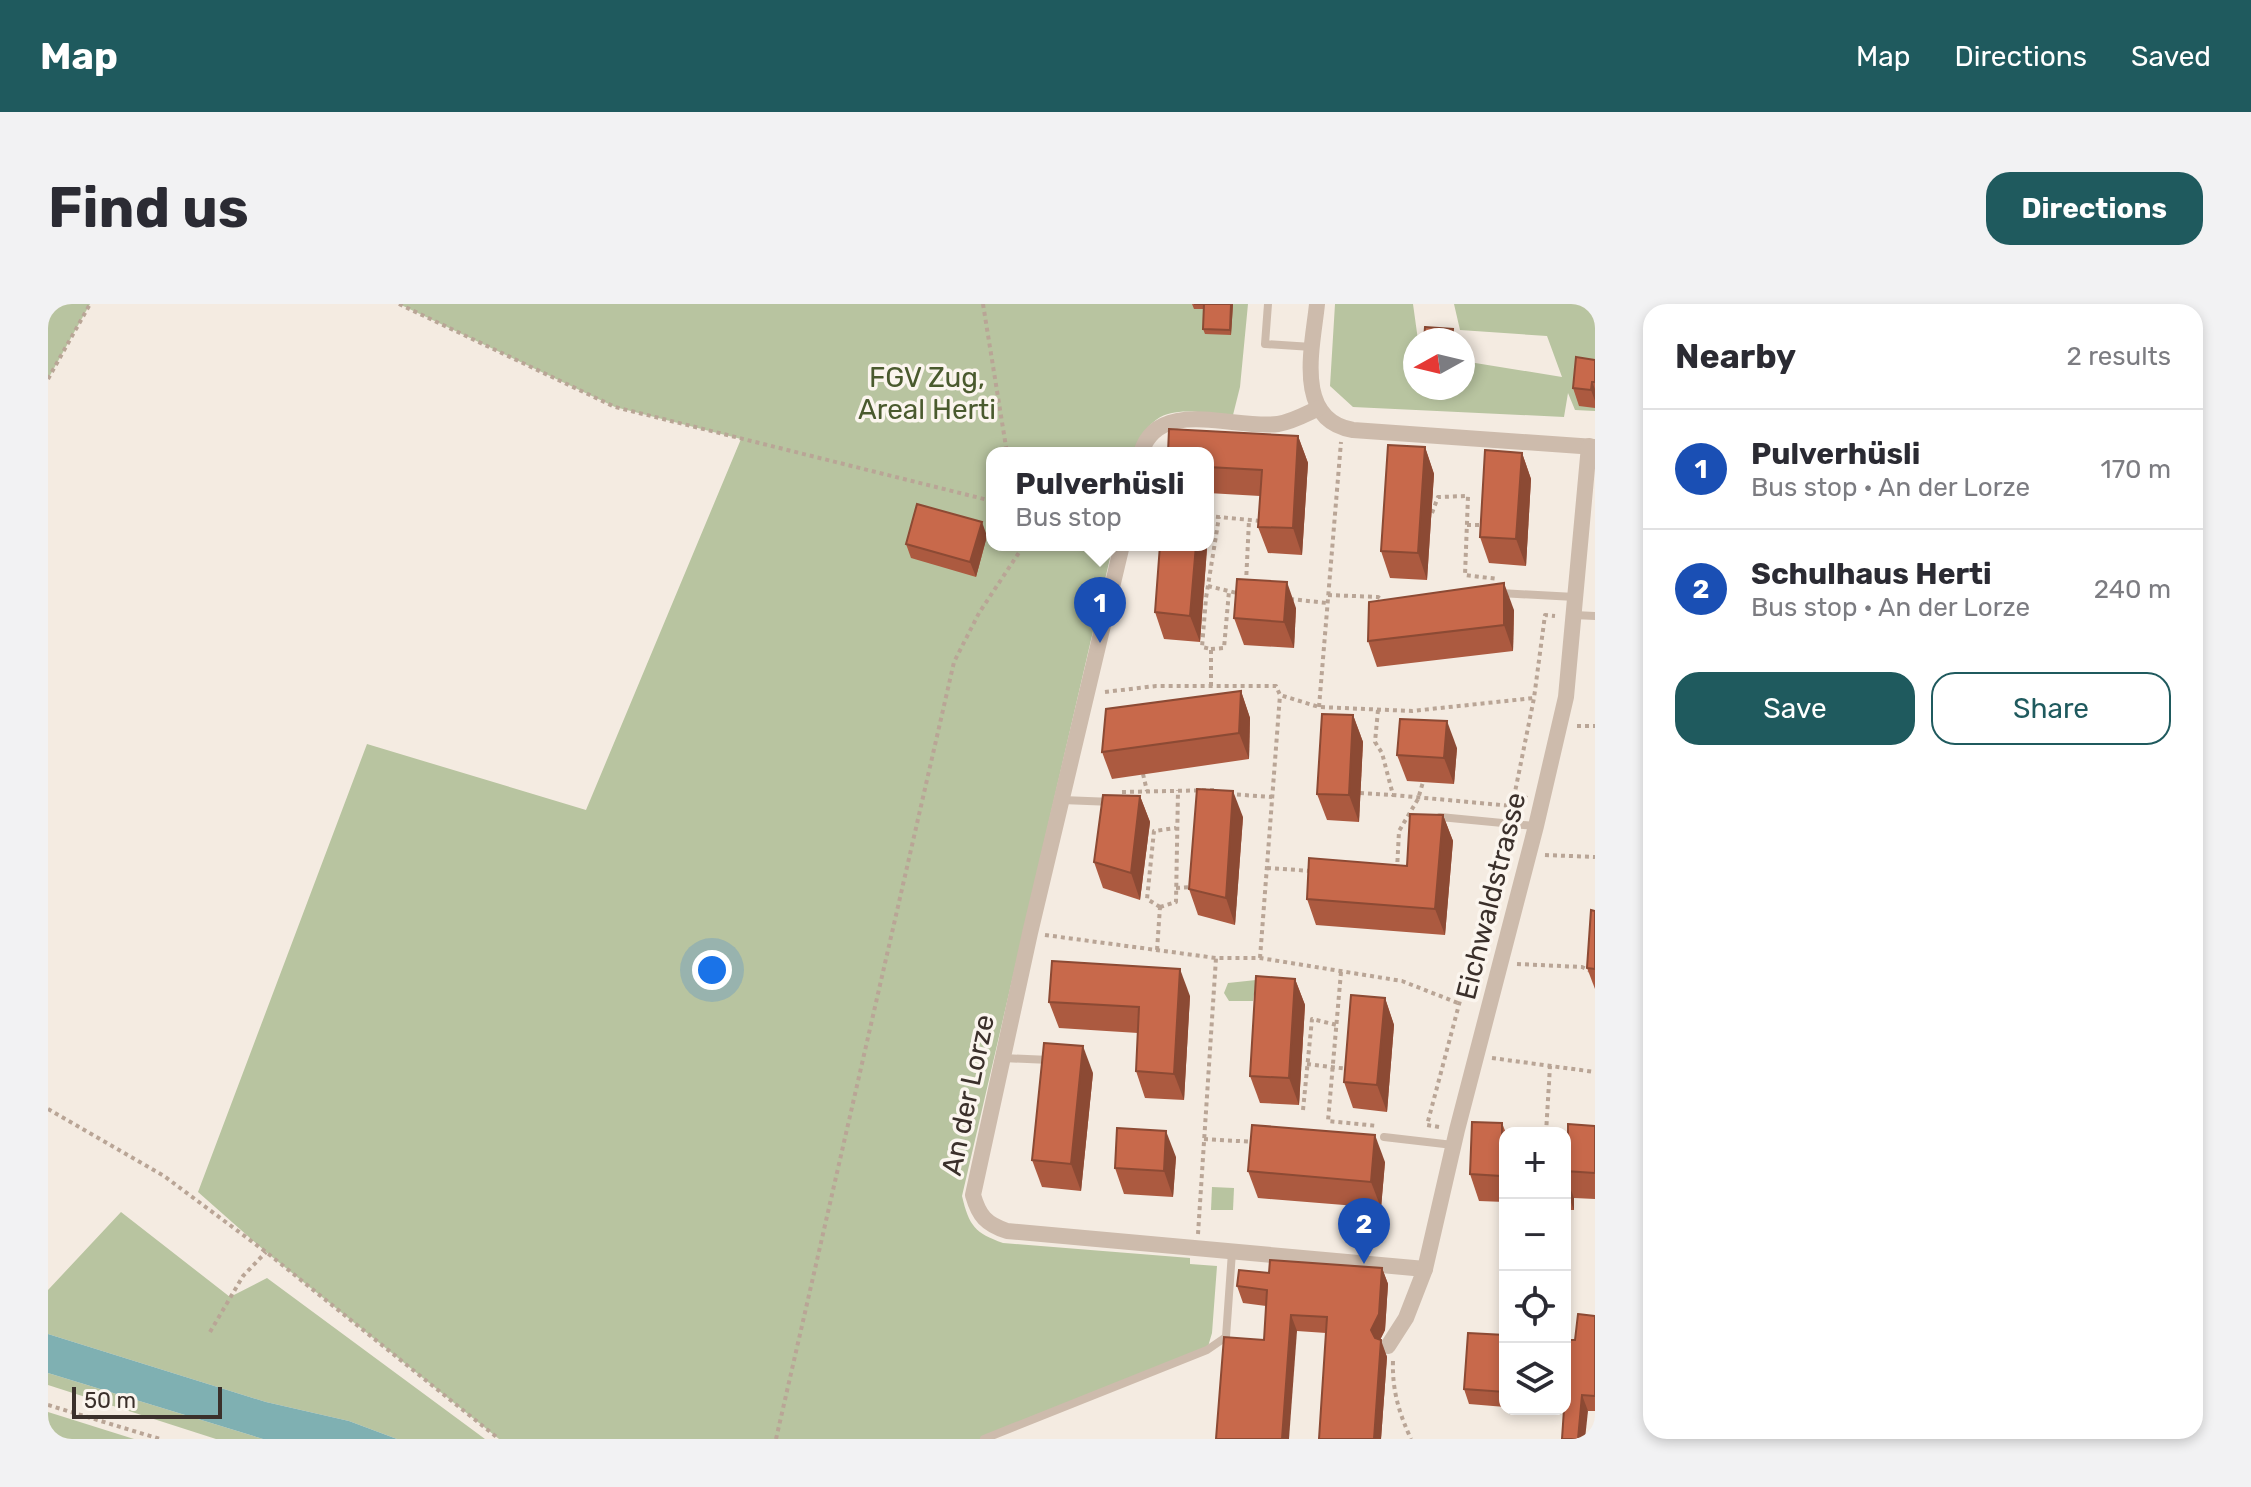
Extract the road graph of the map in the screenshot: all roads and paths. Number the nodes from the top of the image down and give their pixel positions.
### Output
1 (90, 304) edge
2 (399, 304) edge
3 (983, 304) edge
4 (1268, 304) edge
5 (1317, 304) edge
6 (1313, 347) junction
7 (48, 379) edge
8 (1319, 408) junction
9 (1344, 428) junction
10 (1592, 446) edge
11 (1006, 447) edge
12 (1144, 447) edge
13 (986, 500) edge
14 (1432, 513) dead end
15 (1214, 517) edge
16 (1219, 517) junction
17 (1249, 520) junction
18 (1270, 521) edge
19 (1467, 525) junction
20 (1492, 525) edge
21 (1215, 545) joint
22 (1020, 551) edge
23 (1121, 551) edge
24 (1214, 551) edge
25 (1214, 551) edge
26 (1507, 580) dead end
27 (1208, 586) junction
28 (1229, 591) junction
29 (1487, 593) edge
30 (1328, 595) junction
31 (1575, 597) junction
32 (1286, 599) edge
33 (1327, 603) junction
34 (1398, 609) edge
35 (1568, 616) junction
36 (1595, 616) edge
37 (1211, 649) junction
38 (1211, 686) junction
39 (1087, 695) junction
40 (1280, 695) junction
41 (1534, 698) junction
42 (1319, 707) junction
43 (1378, 709) junction
44 (1571, 726) dead end
45 (1595, 726) edge
46 (1143, 774) edge
47 (1423, 782) edge
48 (1178, 790) junction
49 (1147, 791) junction
50 (1120, 792) edge
51 (1360, 793) dead end
52 (1393, 795) junction
53 (1272, 797) junction
54 (1418, 799) junction
55 (1062, 800) junction
56 (1126, 803) edge
57 (1525, 807) junction
58 (1440, 817) edge
59 (1529, 825) junction
60 (1177, 828) junction
61 (1539, 854) dead end
62 (1595, 857) edge
63 (1267, 868) junction
64 (1397, 870) junction
65 (1319, 871) edge
66 (1407, 874) edge
67 (1396, 879) edge
68 (1201, 887) edge
69 (1176, 888) junction
70 (1160, 907) junction
71 (1030, 933) junction
72 (1157, 950) junction
73 (1216, 958) junction
74 (1260, 958) junction
75 (1595, 961) edge
76 (1511, 964) dead end
77 (1582, 967) junction
78 (1341, 972) junction
79 (1595, 973) edge
80 (1458, 1003) junction
81 (1337, 1025) junction
82 (1003, 1058) junction
83 (1486, 1058) dead end
84 (1064, 1060) edge
85 (1307, 1064) junction
86 (1550, 1066) junction
87 (1333, 1067) junction
88 (1357, 1070) edge
89 (1595, 1072) edge
90 (48, 1109) edge
91 (1303, 1110) dead end
92 (1328, 1121) junction
93 (1388, 1127) dead end
94 (1546, 1127) edge
95 (1418, 1131) dead end
96 (1328, 1134) edge
97 (1450, 1136) junction
98 (1384, 1137) dead end
99 (1204, 1139) junction
100 (1267, 1143) edge
101 (1197, 1248) junction
102 (266, 1252) junction
103 (1232, 1252) junction
104 (1425, 1269) junction
105 (210, 1332) dead end
106 (1391, 1343) joint
107 (48, 1405) edge
108 (160, 1439) edge
109 (499, 1439) edge
110 (776, 1439) edge
111 (984, 1439) edge
112 (1411, 1439) edge

1 - 7 path
2 - 13 path
3 - 11 path
4 - 6 lane
5 - 6 street
6 - 8 street
8 - 9 street
8 - 12 street
9 - 10 street
9 - 30 path
10 - 31 street, Eichwaldstrasse
14 - 19 path
15 - 16 path
16 - 17 path
16 - 21 path
17 - 18 path
17 - 28 path
19 - 20 path
19 - 26 path
21 - 24 path
22 - 110 path
23 - 39 street, An der Lorze
25 - 27 path
27 - 28 path
27 - 37 path
28 - 37 path
29 - 31 lane
30 - 33 path
30 - 34 path
31 - 35 street, Eichwaldstrasse
32 - 33 path
33 - 42 path
35 - 36 lane
35 - 41 path
35 - 59 street, Eichwaldstrasse
37 - 38 path
38 - 39 path
38 - 40 path
39 - 55 street, An der Lorze
40 - 42 path
40 - 53 path
41 - 43 path
41 - 57 path
42 - 43 path
43 - 52 path
44 - 45 path
46 - 49 path
47 - 54 path
48 - 49 path
48 - 53 path
48 - 60 path
49 - 50 path
51 - 52 path
52 - 54 path
53 - 63 path
54 - 57 path
54 - 64 path
55 - 56 lane
55 - 71 street, An der Lorze
57 - 59 path
58 - 59 lane
59 - 80 path
59 - 97 street, Eichwaldstrasse
60 - 69 path
60 - 70 path
61 - 62 path
63 - 65 path
63 - 74 path
64 - 66 path
64 - 67 path
68 - 69 path
69 - 70 path
70 - 72 path
71 - 72 path
71 - 82 street, An der Lorze
72 - 73 path
73 - 74 path
73 - 99 path
74 - 78 path
75 - 77 path
76 - 77 path
77 - 79 path
78 - 80 path
78 - 81 path
80 - 97 path
81 - 85 path
81 - 87 path
82 - 84 lane
82 - 101 street, An der Lorze
83 - 86 path
85 - 87 path
85 - 91 path
86 - 89 path
86 - 94 path
87 - 88 path
87 - 92 path
90 - 102 path
92 - 93 path
92 - 96 path
95 - 97 path
97 - 98 lane
97 - 104 street, Eichwaldstrasse
99 - 100 path
99 - 101 path
101 - 103 street, An der Lorze
102 - 105 path
102 - 109 path
103 - 104 street, An der Lorze
103 - 111 lane
104 - 106 street, Eichwaldstrasse
106 - 112 path
107 - 108 path

